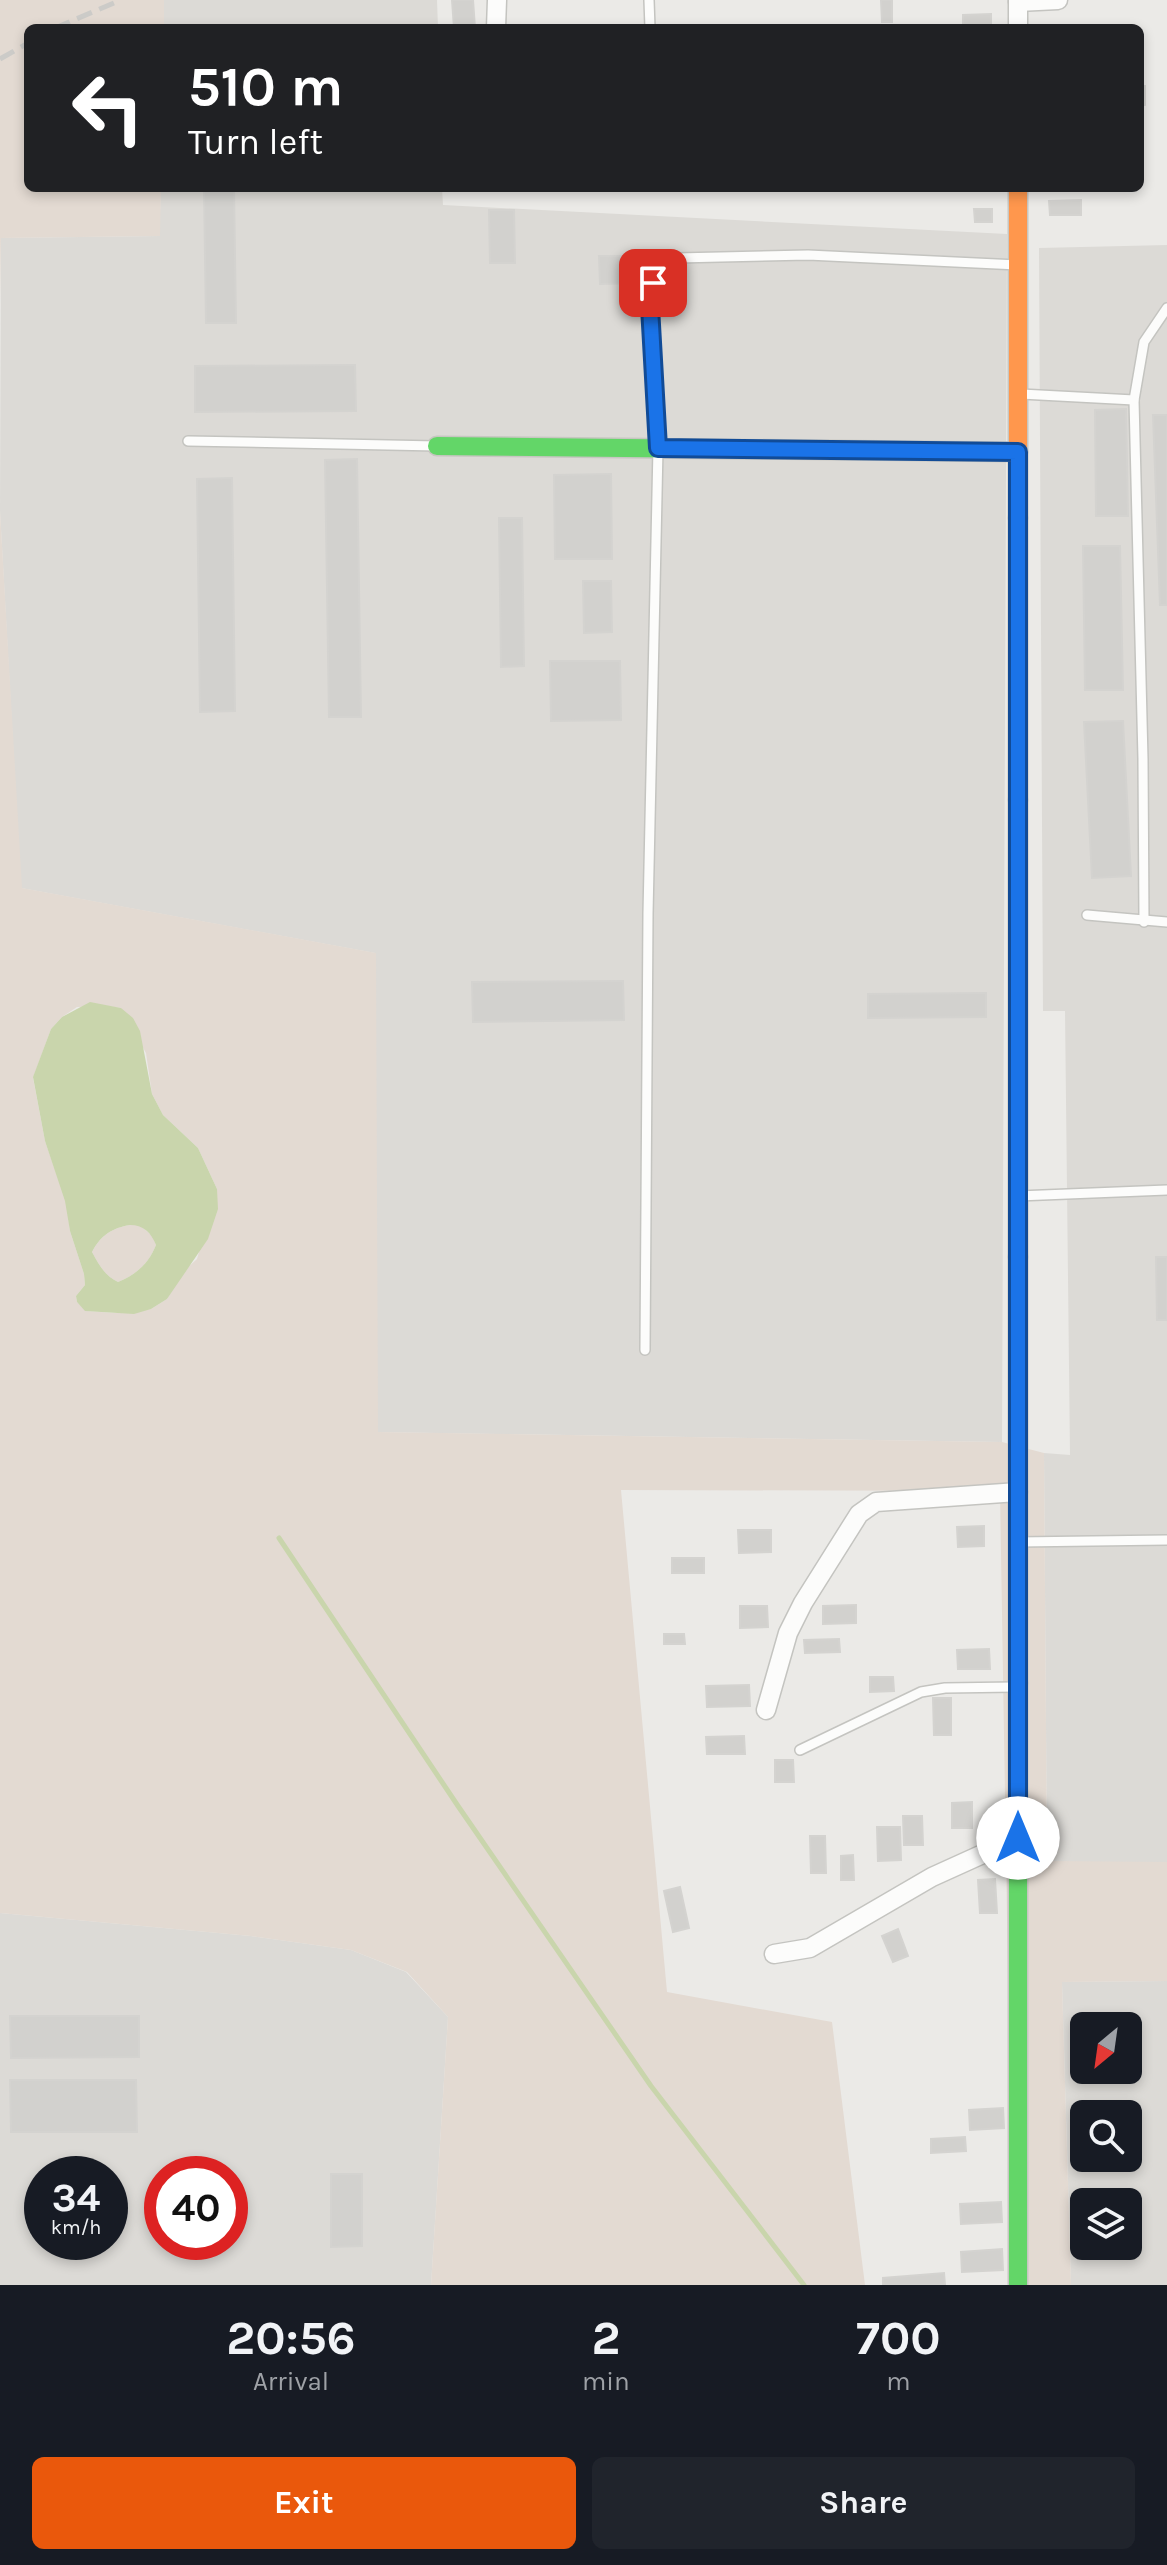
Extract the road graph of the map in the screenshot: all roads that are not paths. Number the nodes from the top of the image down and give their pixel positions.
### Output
1 (497, 0) edge
2 (649, 0) edge
3 (1058, 0) edge
4 (1018, 1) edge
5 (496, 24) edge
6 (650, 24) edge
7 (1018, 24) edge
8 (1018, 192) edge
9 (1018, 265) junction
10 (1167, 308) edge
11 (1018, 394) junction
12 (1134, 400) junction
13 (188, 441) dead end
14 (437, 446) joint
15 (658, 448) junction
16 (1018, 452) junction
17 (1087, 915) dead end
18 (1144, 922) junction
19 (1167, 922) edge
20 (1167, 1190) edge
21 (1018, 1196) junction
22 (645, 1350) dead end
23 (1018, 1492) junction
24 (1167, 1540) edge
25 (1018, 1542) junction
26 (1018, 1687) junction
27 (766, 1710) dead end
28 (800, 1750) dead end
29 (1018, 1838) junction
30 (774, 1954) dead end
31 (1018, 2285) edge

1 - 5 street
2 - 6 lane
3 - 4 street
4 - 7 street
8 - 9 street
9 - 11 street
9 - 15 lane
10 - 12 lane
11 - 12 lane
11 - 16 street
12 - 18 lane
13 - 14 lane
14 - 15 street
15 - 16 street
15 - 22 lane
16 - 21 street
17 - 18 lane
18 - 19 lane
20 - 21 lane
21 - 23 street
23 - 25 street
23 - 27 street
24 - 25 lane
25 - 26 street
26 - 28 lane
26 - 29 street
29 - 30 street
29 - 31 street

